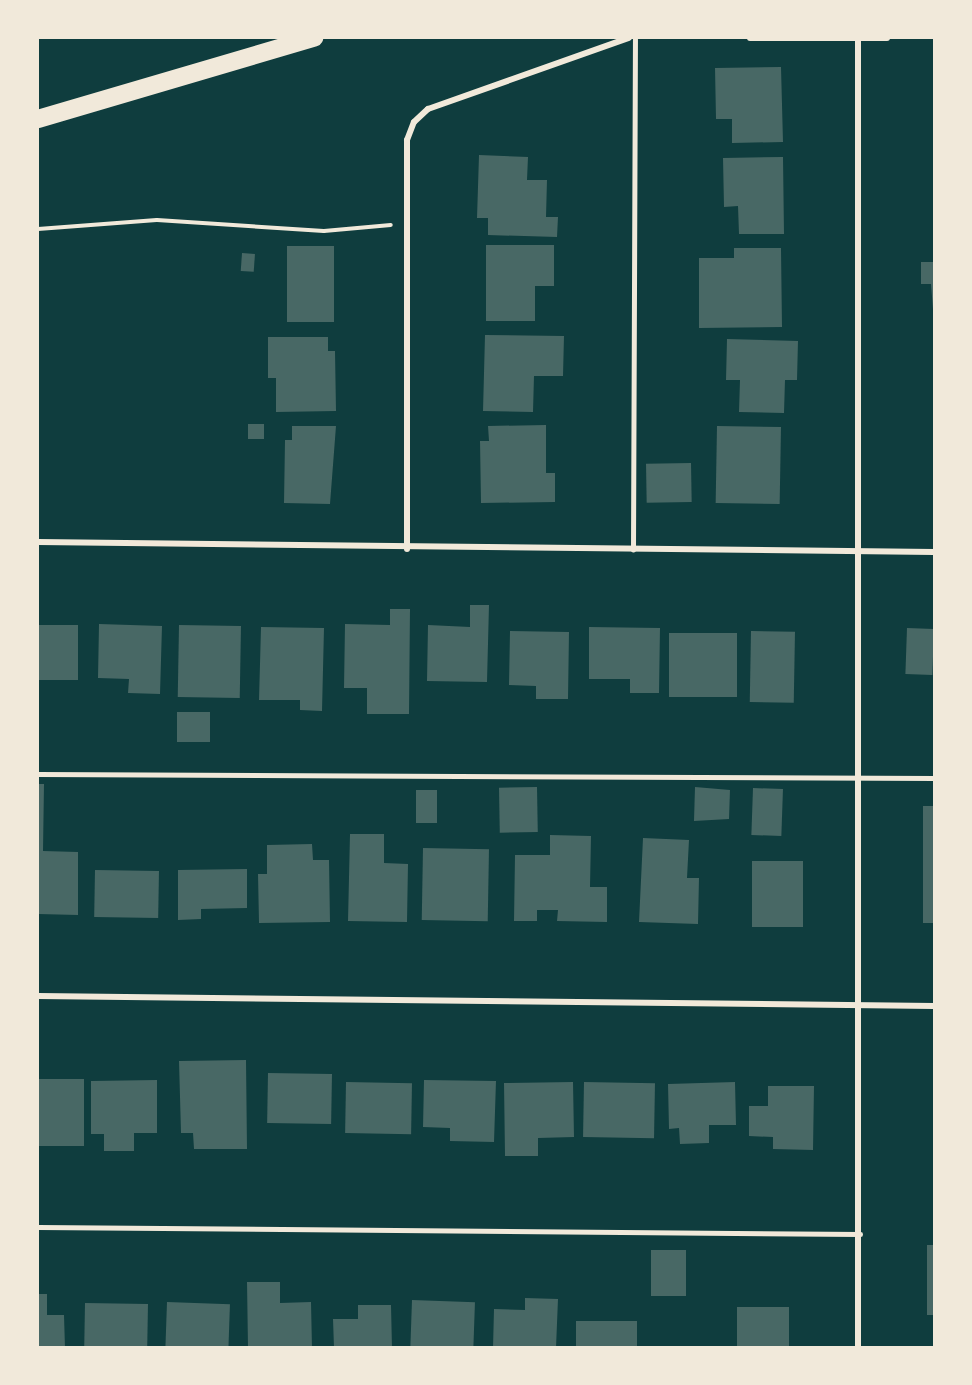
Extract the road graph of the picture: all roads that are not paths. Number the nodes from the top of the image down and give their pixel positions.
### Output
1 (314, 38) edge
2 (629, 38) edge
3 (635, 38) edge
4 (750, 38) edge
5 (887, 38) edge
6 (858, 39) junction
7 (38, 119) edge
8 (38, 542) edge
9 (407, 549) junction
10 (633, 550) junction
11 (857, 552) junction
12 (934, 552) edge
13 (38, 774) edge
14 (934, 778) edge
15 (860, 779) junction
16 (38, 996) edge
17 (859, 1005) junction
18 (934, 1006) edge
19 (38, 1227) edge
20 (860, 1234) junction
21 (858, 1347) edge

1 - 7 highway
2 - 9 street
3 - 10 lane
4 - 6 street
5 - 6 street
6 - 11 street
8 - 9 street
9 - 10 street
10 - 11 street
11 - 12 street
11 - 15 street
13 - 15 lane
14 - 15 lane
15 - 17 street
16 - 17 street
17 - 18 street
17 - 20 street
19 - 20 lane
20 - 21 street

